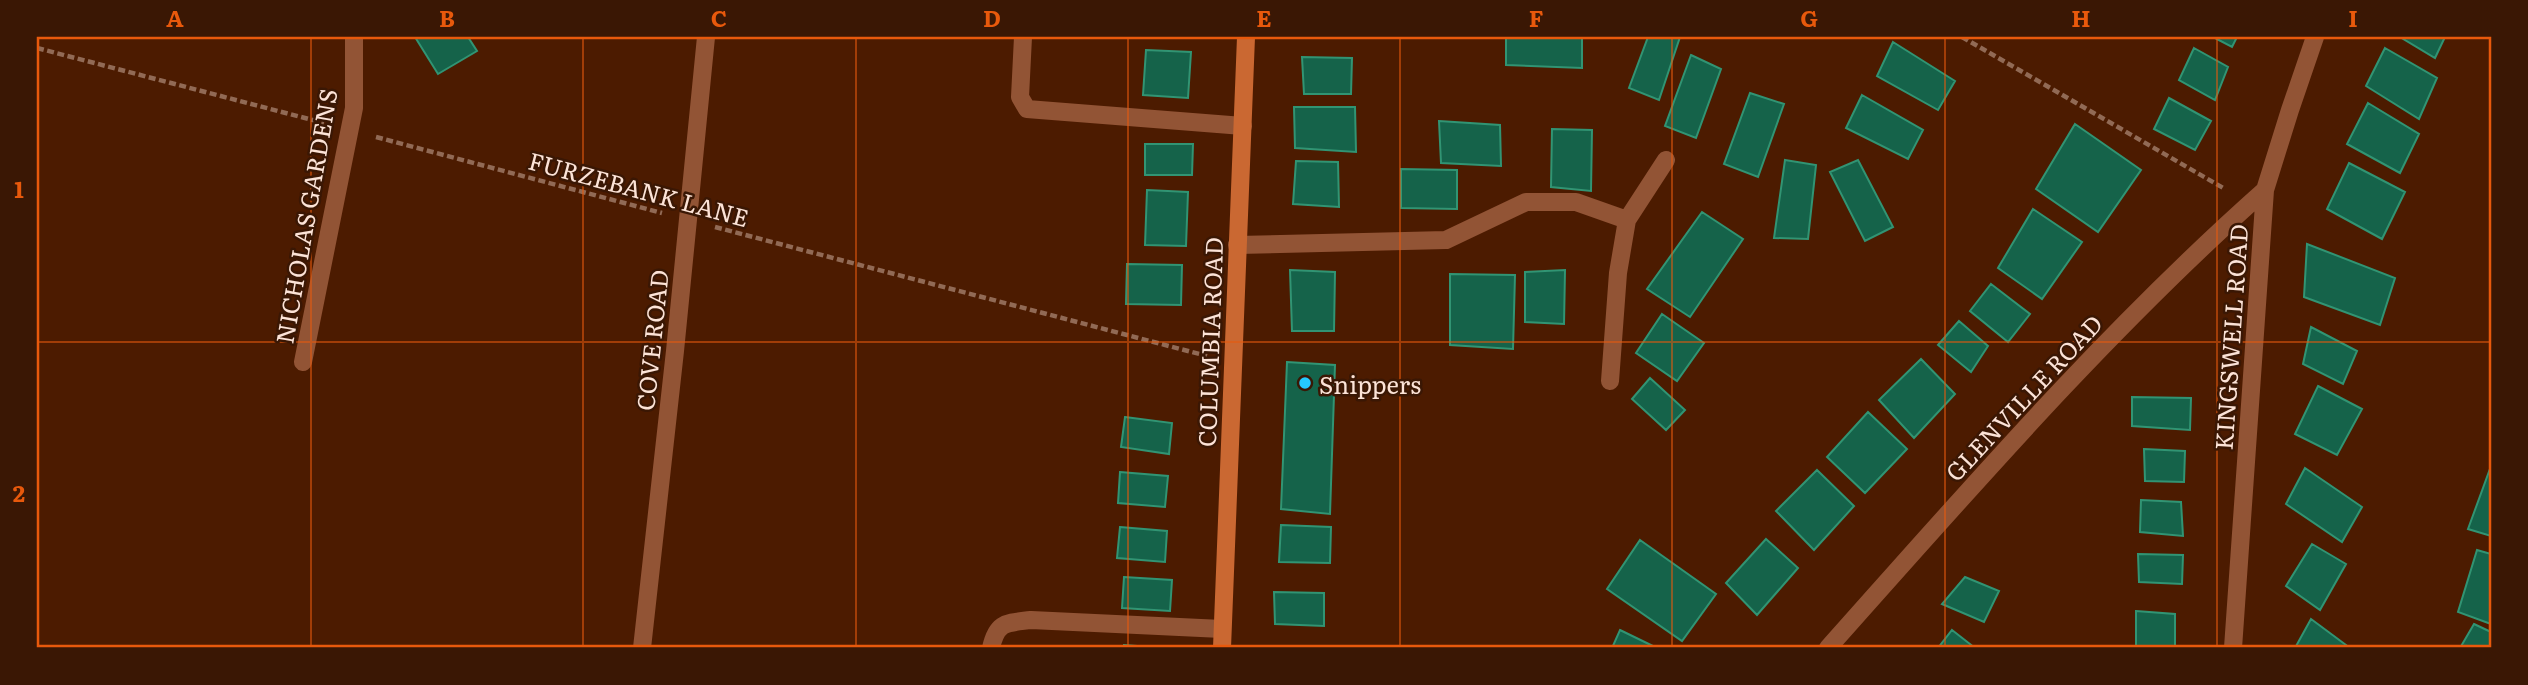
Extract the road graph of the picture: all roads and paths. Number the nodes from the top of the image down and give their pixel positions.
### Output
1 (354, 37) edge
2 (706, 37) edge
3 (1023, 37) edge
4 (1247, 37) edge
5 (1962, 37) edge
6 (2315, 37) edge
7 (37, 48) edge
8 (1243, 126) junction
9 (349, 130) junction
10 (1666, 160) dead end
11 (2265, 190) junction
12 (2250, 204) junction
13 (688, 220) junction
14 (1627, 220) junction
15 (1237, 245) junction
16 (303, 362) dead end
17 (1232, 362) junction
18 (1610, 381) dead end
19 (1222, 629) junction
20 (642, 648) edge
21 (991, 648) edge
22 (1222, 648) edge
23 (1828, 648) edge
24 (2233, 648) edge

1 - 9 street, NICHOLAS GARDENS
2 - 13 street, COVE ROAD
3 - 8 street
4 - 8 street, COLUMBIA ROAD
5 - 12 path
6 - 11 street, KINGSWELL ROAD
7 - 9 path, FURZEBANK LANE
8 - 15 street, COLUMBIA ROAD
9 - 13 path, FURZEBANK LANE
9 - 16 street, NICHOLAS GARDENS
10 - 14 street
11 - 12 street, GLENVILLE ROAD
11 - 24 street, KINGSWELL ROAD
12 - 23 street, GLENVILLE ROAD
13 - 17 path, FURZEBANK LANE
13 - 20 street, COVE ROAD
14 - 15 street
14 - 18 street
15 - 17 street, COLUMBIA ROAD
17 - 19 street, COLUMBIA ROAD
19 - 21 street
19 - 22 street, COLUMBIA ROAD

